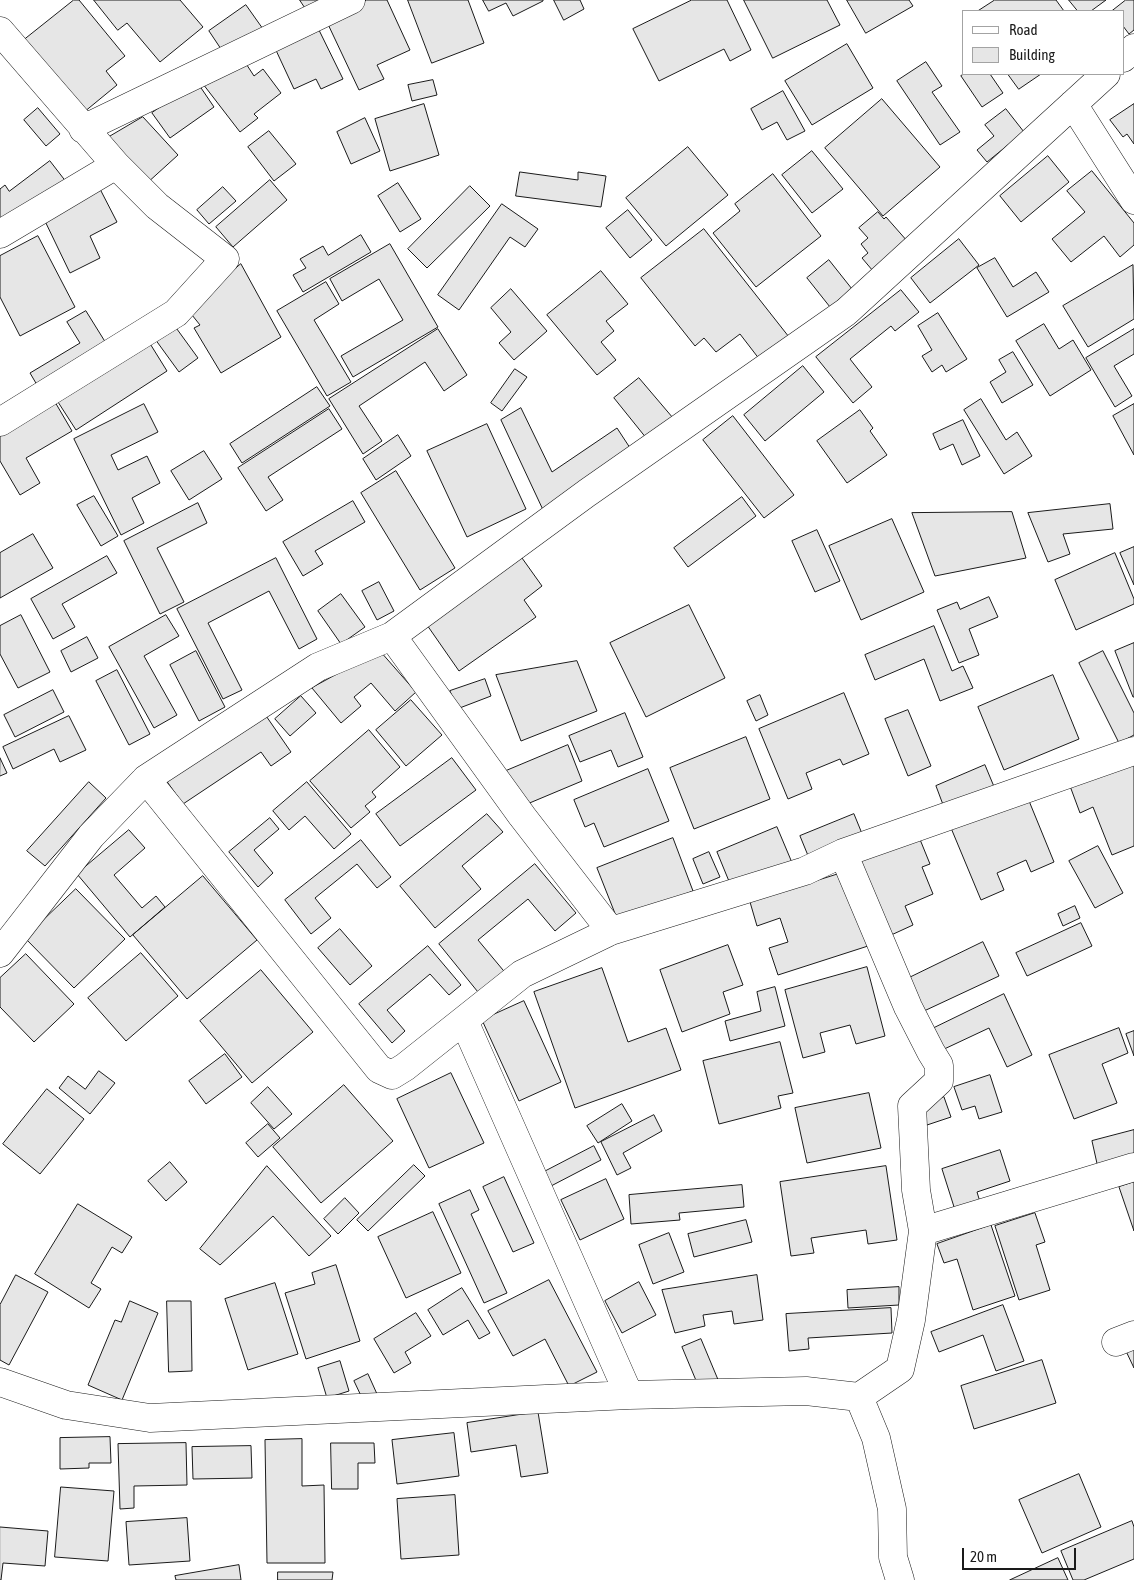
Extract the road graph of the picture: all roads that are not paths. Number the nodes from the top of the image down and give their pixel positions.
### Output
1 (350, 0) edge
2 (0, 31) edge
3 (1134, 48) edge
4 (1124, 57) edge
5 (1105, 75) edge
6 (1073, 104) junction
7 (83, 129) junction
8 (116, 165) junction
9 (1134, 200) edge
10 (0, 234) edge
11 (0, 422) edge
12 (392, 636) junction
13 (1134, 751) edge
14 (146, 779) junction
15 (843, 853) junction
16 (611, 931) junction
17 (0, 953) edge
18 (464, 1021) junction
19 (1134, 1168) edge
20 (923, 1231) junction
21 (0, 1382) edge
22 (629, 1395) junction
23 (859, 1397) junction
24 (900, 1580) edge

1 - 7 street
2 - 7 street
3 - 4 street
5 - 6 street
6 - 9 street
6 - 12 street
7 - 8 street
8 - 10 street
8 - 11 street
12 - 14 street
12 - 16 street
13 - 15 street
14 - 17 street
14 - 18 street
15 - 16 street
15 - 20 street
16 - 18 street
18 - 22 street
19 - 20 street
20 - 23 street
21 - 22 street
22 - 23 street
23 - 24 street

